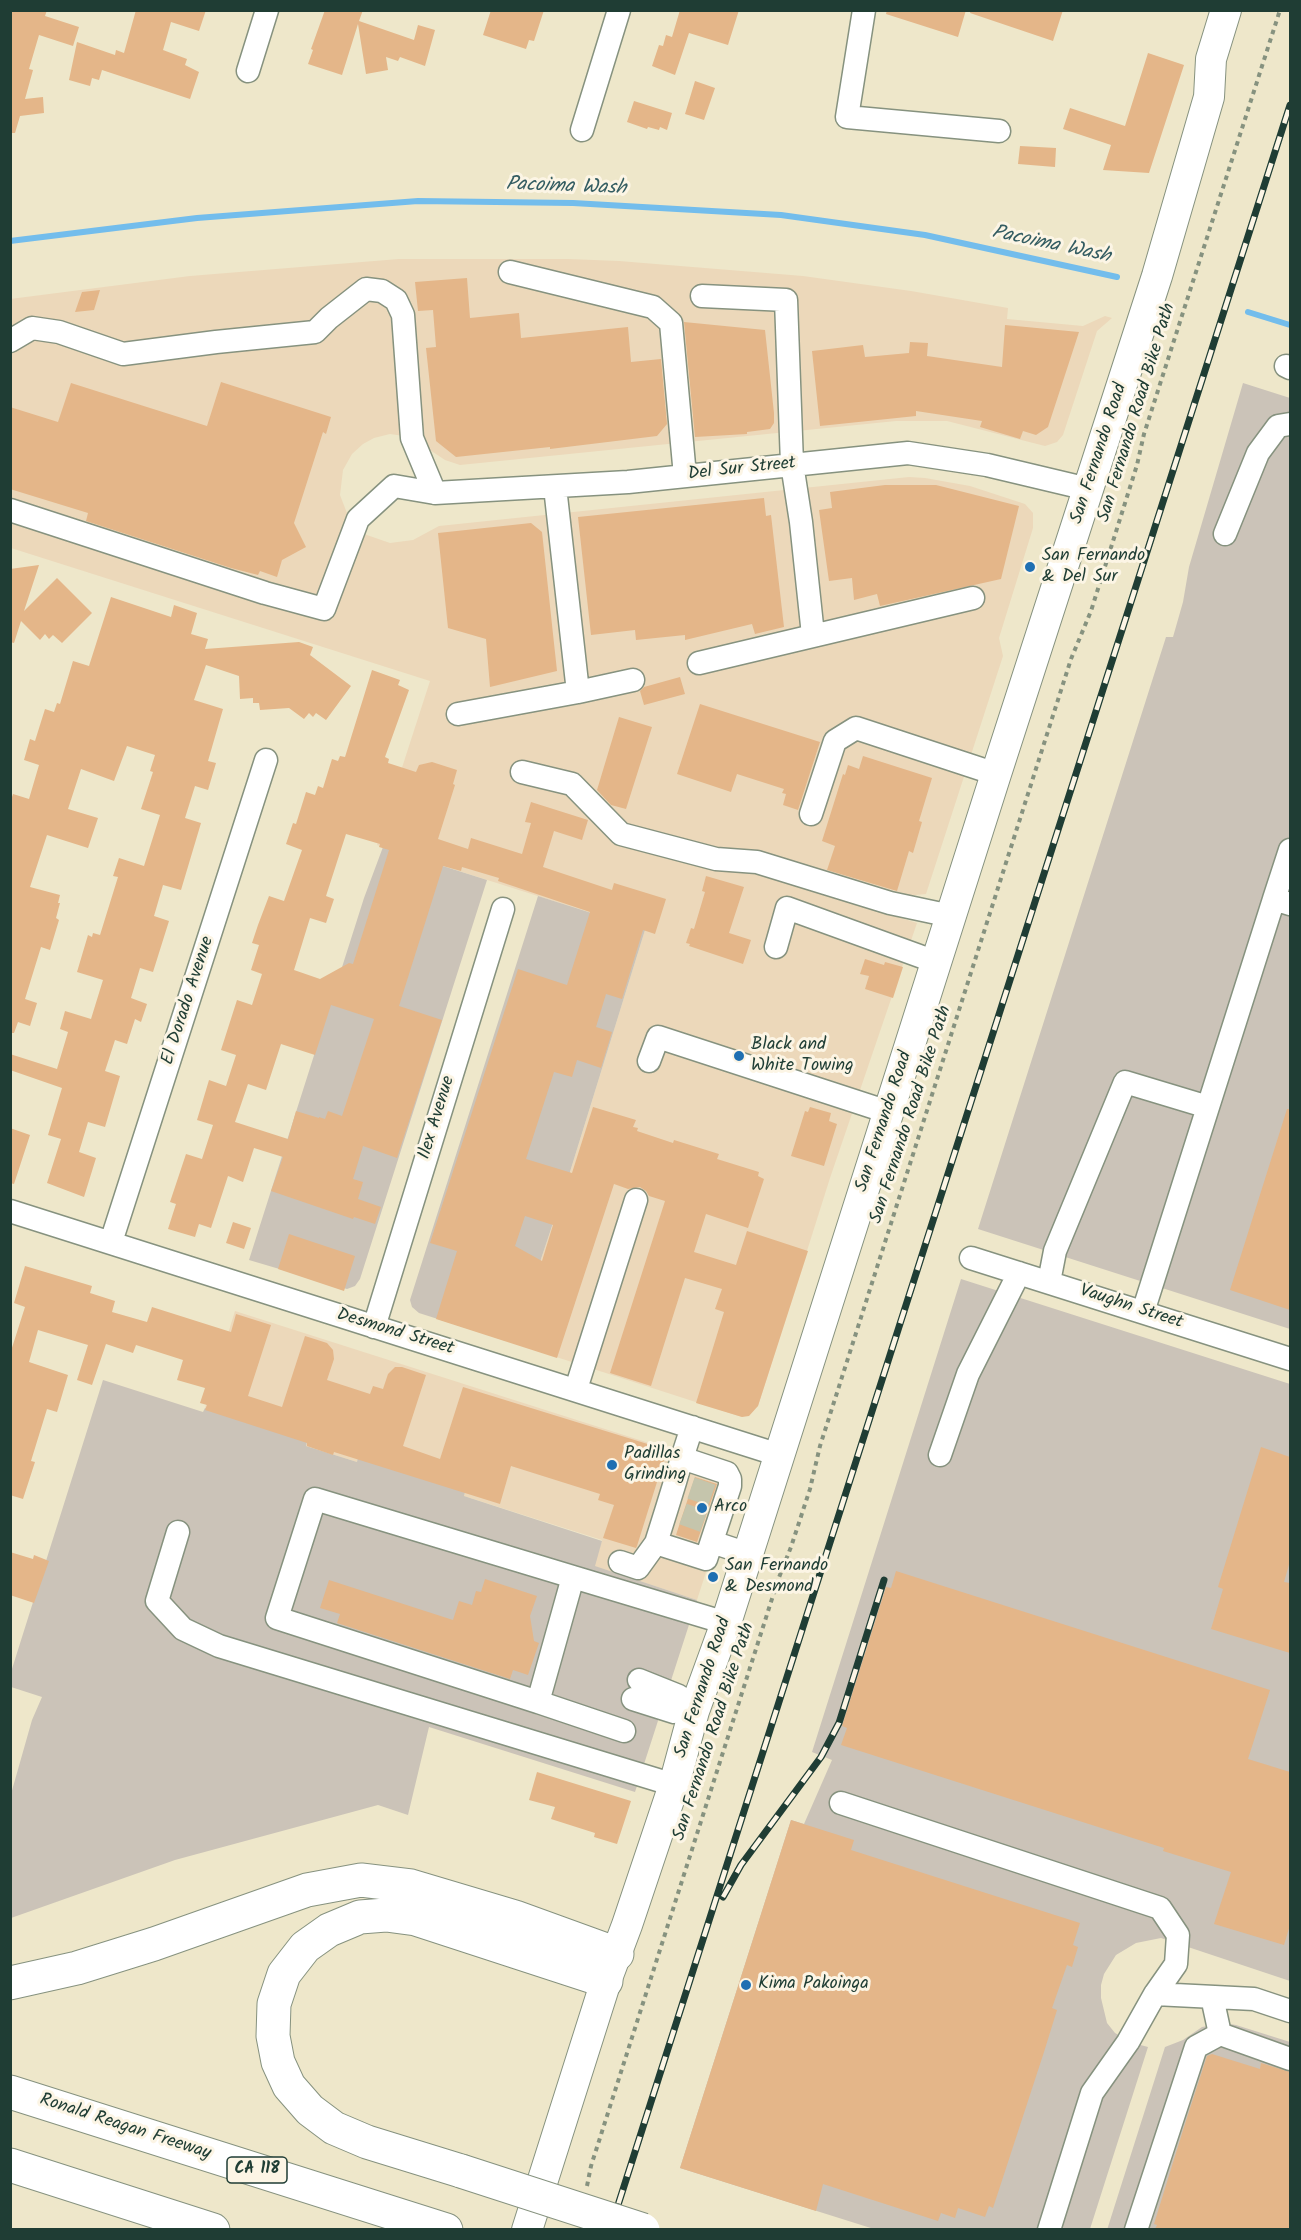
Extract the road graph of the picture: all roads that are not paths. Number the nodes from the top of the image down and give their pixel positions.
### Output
1 (267, 10) edge
2 (619, 10) edge
3 (864, 10) edge
4 (1226, 10) edge
5 (1247, 10) edge
6 (248, 71) dead end
7 (1209, 97) junction
8 (582, 130) dead end
9 (999, 131) dead end
10 (510, 272) dead end
11 (702, 296) dead end
12 (10, 341) edge
13 (1290, 424) edge
14 (792, 464) junction
15 (685, 476) junction
16 (555, 487) junction
17 (1088, 489) junction
18 (435, 493) junction
19 (10, 510) edge
20 (1225, 534) dead end
21 (973, 598) dead end
22 (813, 636) junction
23 (699, 663) dead end
24 (633, 680) dead end
25 (578, 692) junction
26 (458, 714) dead end
27 (266, 760) dead end
28 (522, 772) dead end
29 (996, 774) junction
30 (811, 814) dead end
31 (1290, 850) edge
32 (1282, 902) edge
33 (503, 909) dead end
34 (951, 916) junction
35 (776, 946) dead end
36 (936, 962) junction
37 (649, 1060) dead end
38 (1208, 1107) junction
39 (888, 1112) junction
40 (636, 1200) dead end
41 (10, 1211) edge
42 (111, 1242) junction
43 (971, 1258) dead end
44 (1019, 1273) junction
45 (1049, 1282) junction
46 (1143, 1312) junction
47 (374, 1326) junction
48 (1290, 1359) edge
49 (576, 1389) junction
50 (692, 1427) junction
51 (779, 1455) junction
52 (940, 1455) dead end
53 (682, 1458) junction
54 (723, 1499) junction
55 (761, 1512) junction
56 (714, 1531) junction
57 (177, 1532) dead end
58 (656, 1543) junction
59 (748, 1554) junction
60 (620, 1562) dead end
61 (573, 1577) junction
62 (726, 1623) junction
63 (636, 1689) dead end
64 (538, 1702) junction
65 (690, 1709) junction
66 (624, 1731) dead end
67 (674, 1785) junction
68 (842, 1803) dead end
69 (612, 1968) junction
70 (10, 1983) edge
71 (1155, 1994) junction
72 (1212, 1997) junction
73 (1290, 2012) edge
74 (1220, 2034) junction
75 (1290, 2058) edge
76 (10, 2092) edge
77 (10, 2165) edge
78 (213, 2229) edge
79 (446, 2229) edge
80 (527, 2229) edge
81 (643, 2229) edge
82 (1049, 2229) edge
83 (1136, 2229) edge

1 - 6 street
2 - 8 street
3 - 9 street
4 - 7 main road, San Fernando Road
5 - 7 main road
7 - 17 main road, San Fernando Road
10 - 15 street
11 - 14 street
12 - 18 street
13 - 20 street
14 - 15 street, Del Sur Street
14 - 17 street, Del Sur Street
14 - 22 street
15 - 16 street, Del Sur Street
16 - 18 street, Del Sur Street
16 - 25 street
17 - 29 main road, San Fernando Road
18 - 19 street, Del Sur Street
21 - 22 street
22 - 23 street
24 - 25 street
25 - 26 street
27 - 42 street, El Dorado Avenue
28 - 34 street
29 - 30 street
29 - 34 main road, San Fernando Road
31 - 32 street
32 - 38 street
33 - 47 street, Ilex Avenue
34 - 36 main road, San Fernando Road
35 - 36 street
36 - 39 main road, San Fernando Road
37 - 39 street
38 - 45 street
38 - 46 street
39 - 51 main road, San Fernando Road
40 - 49 street
41 - 42 street, Desmond Street
42 - 47 street, Desmond Street
43 - 44 street, Vaughn Street
44 - 45 street, Vaughn Street
44 - 52 street
45 - 46 street, Vaughn Street
46 - 48 street, Vaughn Street
47 - 49 street, Desmond Street
49 - 50 street, Desmond Street
50 - 51 street, Desmond Street
50 - 53 street
51 - 55 main road, San Fernando Road
53 - 54 street
53 - 58 street
54 - 55 street
54 - 56 street
55 - 59 main road, San Fernando Road
56 - 58 street
56 - 59 street
57 - 67 street
58 - 60 street
59 - 62 main road, San Fernando Road
61 - 62 street
61 - 64 street
61 - 64 street
62 - 65 main road, San Fernando Road
63 - 65 street
64 - 66 street
65 - 67 main road, San Fernando Road
67 - 69 main road, San Fernando Road
68 - 71 street
69 - 70 highway
69 - 80 main road, San Fernando Road
69 - 81 highway, bridge
71 - 72 street
71 - 82 street
72 - 73 street
72 - 74 street
74 - 75 street
74 - 83 street
76 - 79 highway, Ronald Reagan Freeway / CA 118
77 - 78 highway

